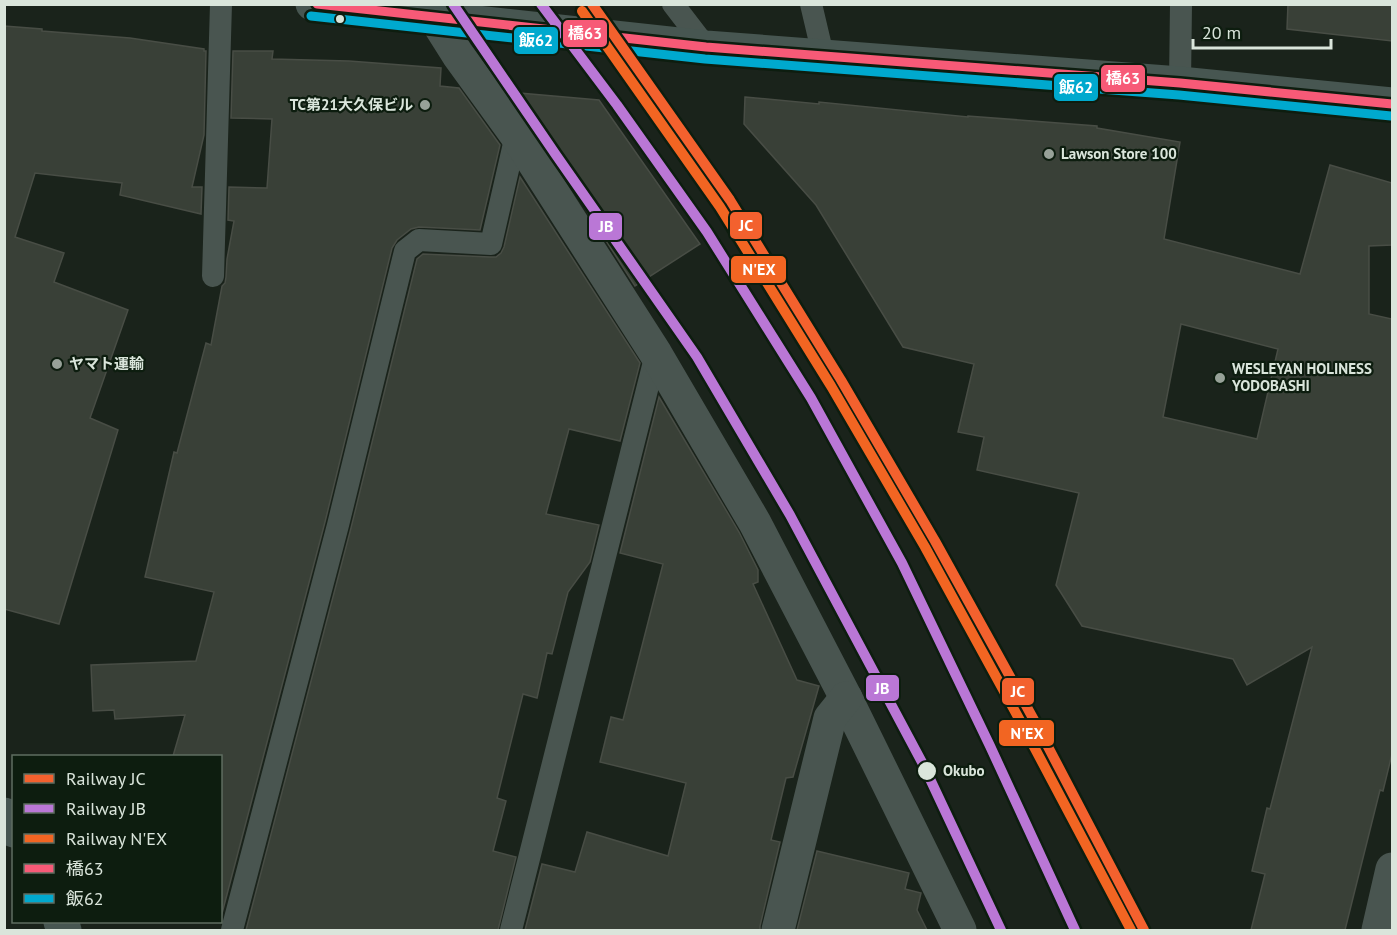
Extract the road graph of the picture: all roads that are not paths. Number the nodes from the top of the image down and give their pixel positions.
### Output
1 (221, 4) edge
2 (312, 4) edge
3 (673, 4) edge
4 (811, 4) edge
5 (1181, 4) edge
6 (434, 17) junction
7 (706, 47) junction
8 (823, 55) junction
9 (1180, 83) junction
10 (1392, 104) edge
11 (521, 135) junction
12 (213, 276) dead end
13 (656, 354) junction
14 (846, 698) junction
15 (4, 814) edge
16 (12, 828) edge
17 (1392, 869) edge
18 (232, 930) edge
19 (511, 930) edge
20 (778, 930) edge
21 (960, 930) edge
22 (1378, 930) edge

1 - 12 lane
2 - 6 main road
3 - 7 lane
4 - 8 lane
5 - 9 lane
6 - 7 main road
6 - 11 street
7 - 8 main road
8 - 9 main road
9 - 10 main road
11 - 13 street
11 - 18 lane
13 - 14 street
13 - 19 lane
14 - 20 street
14 - 21 street
15 - 16 main road
17 - 22 street

